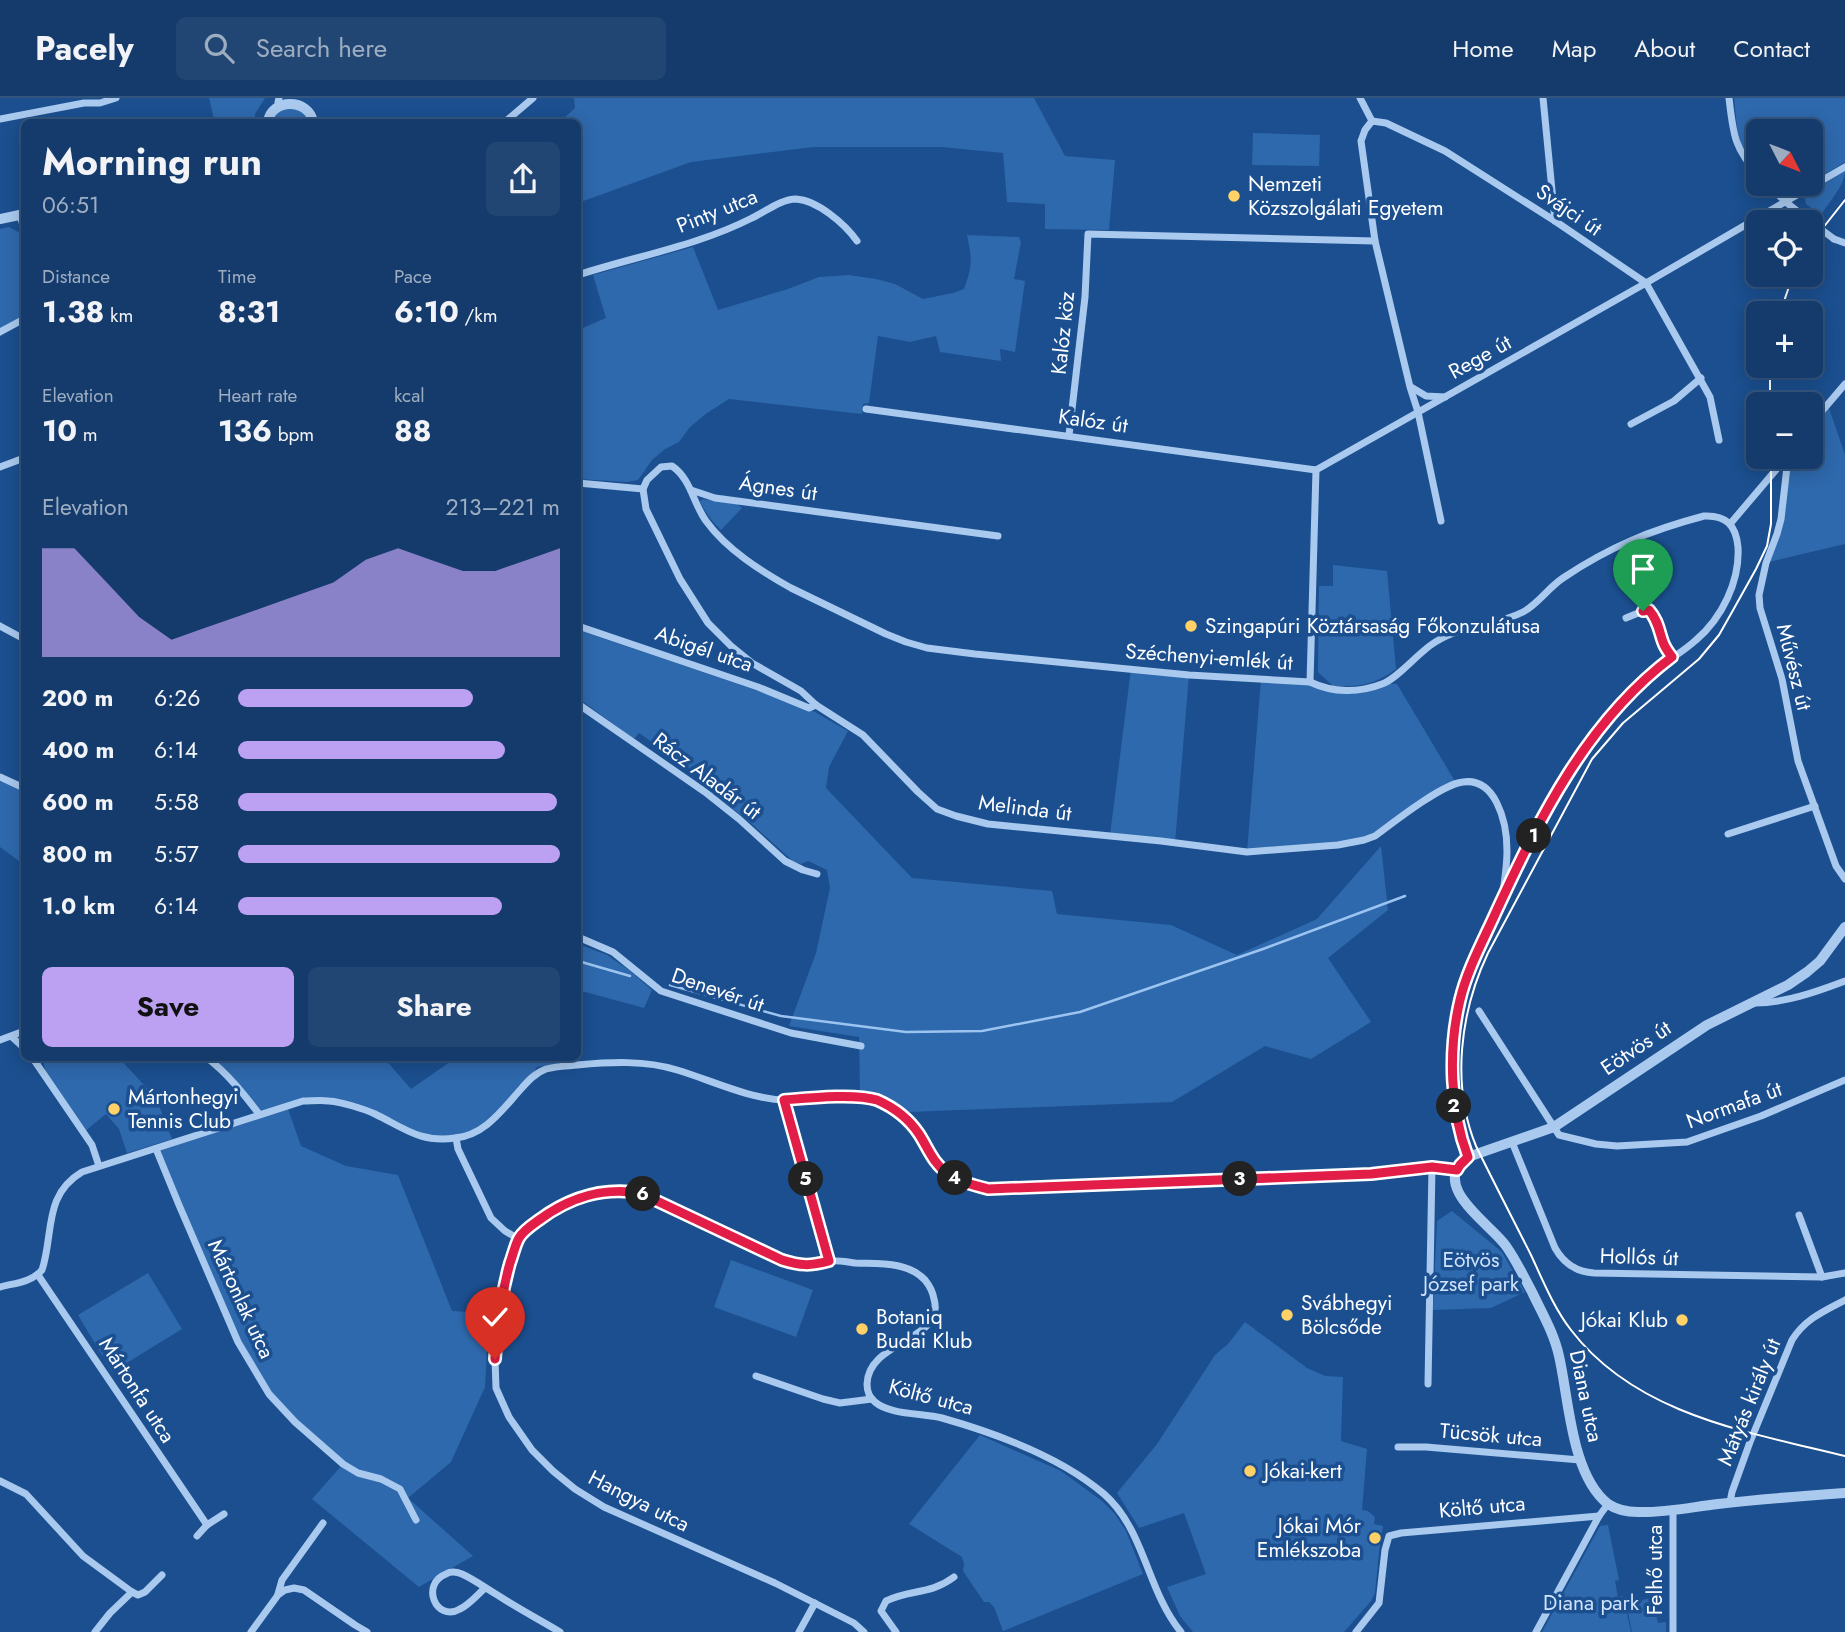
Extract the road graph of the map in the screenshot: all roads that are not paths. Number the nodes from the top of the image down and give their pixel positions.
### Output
1 (116, 98) edge
2 (533, 98) edge
3 (1360, 98) edge
4 (1543, 98) edge
5 (1729, 98) edge
6 (297, 99) edge
7 (279, 100) edge
8 (0, 119) edge
9 (268, 119) edge
10 (312, 119) edge
11 (508, 119) edge
12 (1372, 121) junction
13 (1746, 160) edge
14 (1845, 167) edge
15 (1780, 196) edge
16 (1787, 203) junction
17 (1796, 210) edge
18 (21, 214) edge
19 (0, 219) edge
20 (1555, 220) junction
21 (1823, 230) edge
22 (857, 241) dead end
23 (1375, 241) junction
24 (1845, 243) edge
25 (581, 274) edge
26 (1646, 284) junction
27 (21, 321) edge
28 (0, 332) edge
29 (1701, 378) junction
30 (1845, 384) edge
31 (1410, 387) junction
32 (1445, 397) junction
33 (866, 409) dead end
34 (1823, 410) edge
35 (1418, 412) junction
36 (1631, 424) dead end
37 (1069, 436) junction
38 (1719, 440) dead end
39 (21, 459) edge
40 (0, 467) edge
41 (1777, 469) edge
42 (1788, 469) edge
43 (1316, 470) junction
44 (581, 483) edge
45 (643, 489) junction
46 (691, 490) junction
47 (1441, 521) dead end
48 (1730, 524) junction
49 (998, 536) dead end
50 (1626, 618) dead end
51 (0, 626) edge
52 (581, 627) edge
53 (21, 637) edge
54 (1672, 657) junction
55 (1310, 682) junction
56 (816, 705) junction
57 (581, 706) edge
58 (0, 777) edge
59 (21, 787) edge
60 (1815, 806) junction
61 (1728, 834) dead end
62 (817, 874) dead end
63 (1845, 879) edge
64 (1502, 900) junction
65 (1845, 927) edge
66 (581, 938) edge
67 (1845, 981) edge
68 (1751, 1003) junction
69 (1479, 1011) dead end
70 (21, 1032) edge
71 (12, 1037) junction
72 (0, 1040) edge
73 (21, 1045) edge
74 (862, 1046) dead end
75 (35, 1061) edge
76 (211, 1061) edge
77 (1845, 1080) edge
78 (784, 1100) junction
79 (259, 1114) junction
80 (1553, 1127) junction
81 (456, 1138) junction
82 (1512, 1142) junction
83 (156, 1149) junction
84 (1468, 1157) junction
85 (99, 1166) junction
86 (1432, 1167) junction
87 (1457, 1170) junction
88 (1799, 1215) dead end
89 (519, 1238) junction
90 (829, 1261) junction
91 (1845, 1273) edge
92 (38, 1275) junction
93 (1822, 1277) junction
94 (0, 1287) edge
95 (1845, 1300) edge
96 (756, 1376) dead end
97 (1428, 1384) dead end
98 (872, 1399) junction
99 (1398, 1447) dead end
100 (1580, 1460) junction
101 (0, 1480) edge
102 (1845, 1493) edge
103 (1730, 1503) junction
104 (1608, 1504) junction
105 (1673, 1509) junction
106 (224, 1514) dead end
107 (1599, 1517) junction
108 (416, 1520) dead end
109 (323, 1522) dead end
110 (206, 1525) junction
111 (197, 1536) dead end
112 (162, 1575) dead end
113 (954, 1577) dead end
114 (485, 1588) junction
115 (132, 1592) junction
116 (278, 1595) junction
117 (815, 1603) junction
118 (95, 1632) edge
119 (251, 1632) edge
120 (367, 1632) edge
121 (560, 1632) edge
122 (799, 1632) edge
123 (864, 1632) edge
124 (896, 1632) edge
125 (1181, 1632) edge
126 (1356, 1632) edge
127 (1536, 1632) edge
128 (1673, 1632) edge

1 - 8 street
2 - 11 street
3 - 12 street
4 - 20 street
5 - 13 street
6 - 7 street
6 - 10 street
7 - 9 street
12 - 20 street, Svájci út
12 - 23 street
14 - 16 street, Rege út
15 - 16 street
16 - 17 street
16 - 26 street, Rege út
18 - 19 street
20 - 26 street, Svájci út
21 - 24 street, bridge
22 - 25 street, Pinty utca
23 - 31 street
23 - 37 street, Kalóz köz
26 - 29 street, Svájci út
26 - 32 street, Rege út
27 - 28 street
29 - 36 street
29 - 38 street, Svájci út
30 - 34 street
31 - 32 street
31 - 35 street
32 - 35 street, Rege út
33 - 37 street, Kalóz út
35 - 43 street, Rege út
35 - 47 street
37 - 43 street, Kalóz út
39 - 40 street
41 - 48 street
42 - 60 street, Művész út
43 - 55 street
44 - 45 street
45 - 46 street
45 - 56 street, Melinda út
46 - 49 street, Ágnes út
46 - 55 street, Széchenyi-emlék út
48 - 54 street
48 - 55 street, Széchenyi-emlék út
50 - 54 street
51 - 53 street
52 - 56 street, Abigél utca
54 - 64 street
56 - 64 street, Melinda út
57 - 62 street, Rácz Aladár út
58 - 59 street
60 - 61 street
60 - 63 street, Művész út
64 - 84 street
65 - 68 street, Eötvös út
66 - 74 street, Denevér út
67 - 68 street
68 - 80 street, Eötvös út
69 - 80 street
70 - 71 street
71 - 72 street
71 - 73 street
75 - 85 street
76 - 79 street
77 - 80 street, Normafa út
78 - 81 street
78 - 86 street
78 - 90 street
79 - 81 street
79 - 83 street
80 - 82 street, Eötvös út
81 - 89 street
82 - 84 street, Eötvös út
82 - 93 street, Hollós út
83 - 85 street
83 - 108 street, Mártonlak utca
84 - 87 street
85 - 92 street
86 - 87 street
86 - 97 street
87 - 100 street, Diana utca
88 - 93 street
89 - 90 street, Költő utca
89 - 117 street, Hangya utca
90 - 98 street, Költő utca
91 - 93 street, Hollós út
92 - 94 street
92 - 110 street, Mártonfa utca
95 - 103 street, Mátyás király út
96 - 98 street
98 - 125 street, Költő utca
99 - 100 street, Tücsök utca
100 - 104 street, Diana utca
101 - 115 street
102 - 103 street
103 - 105 street
104 - 105 street
104 - 107 street
105 - 128 street, Felhő utca
106 - 110 street
107 - 126 street, Költő utca
107 - 127 street
109 - 116 street
110 - 111 street
112 - 115 street
113 - 124 street
114 - 114 street
114 - 121 street
115 - 118 street
116 - 119 street
116 - 120 street
117 - 122 street
117 - 123 street, Hangya utca

